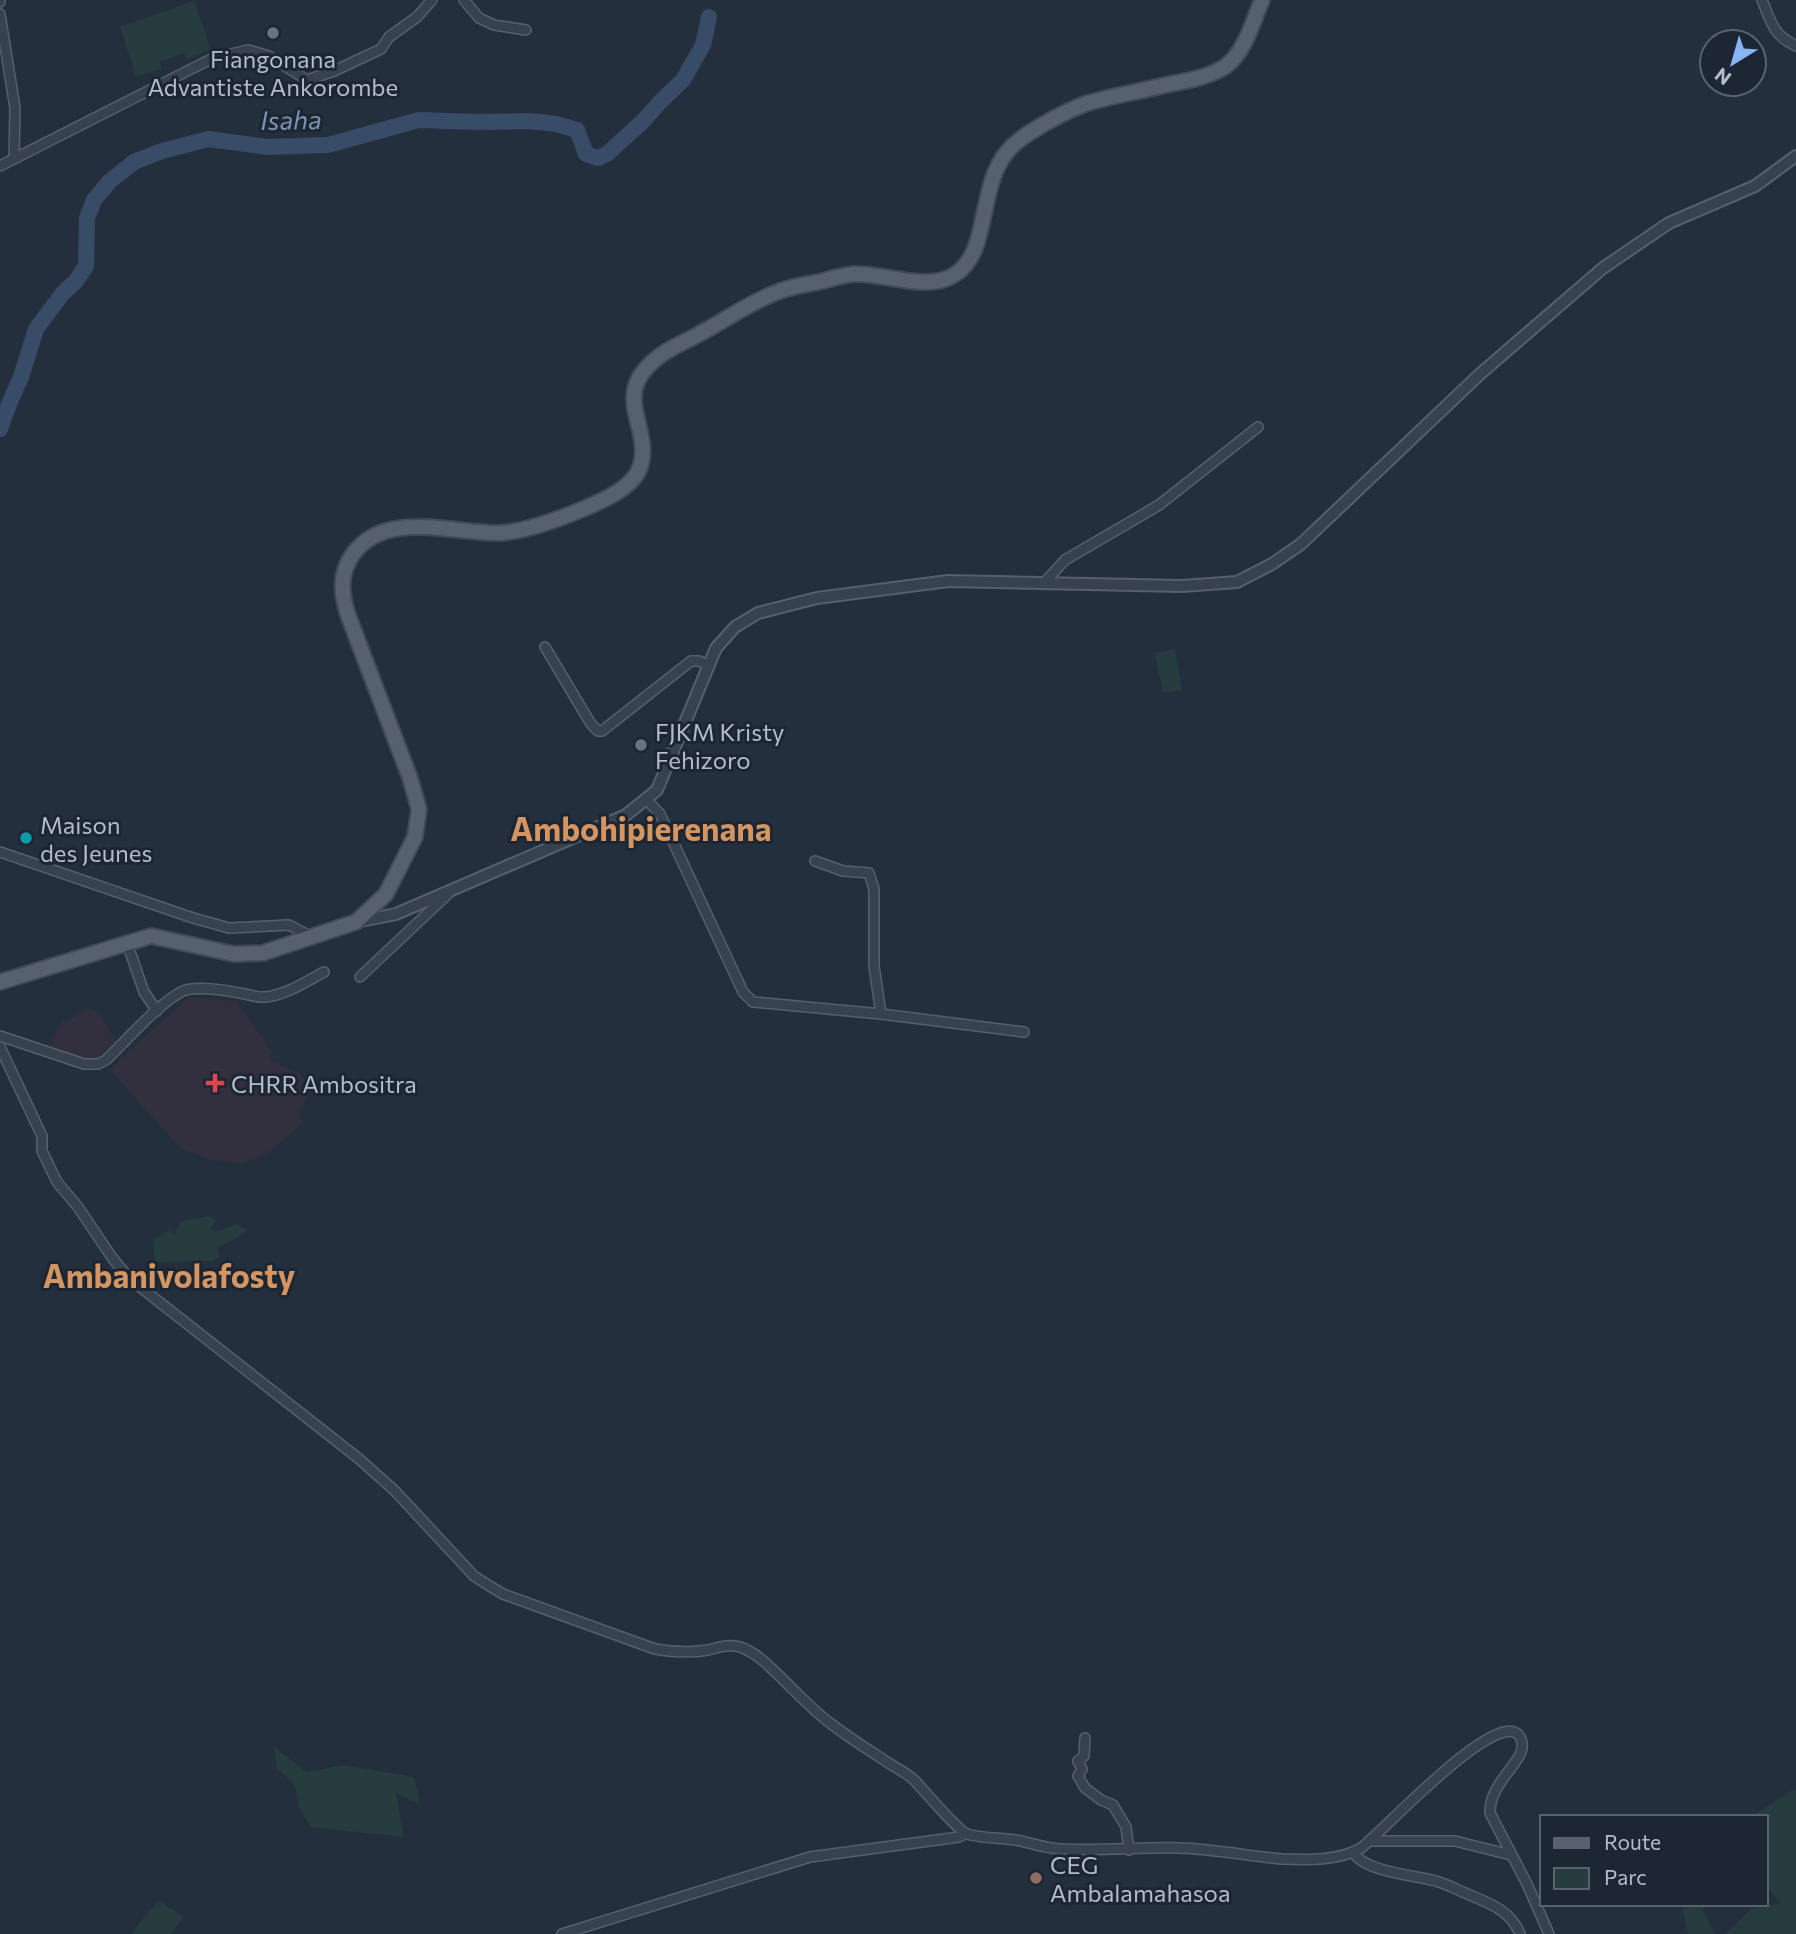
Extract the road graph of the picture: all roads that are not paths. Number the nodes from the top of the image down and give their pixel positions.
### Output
1 (432, 0) edge
2 (464, 0) edge
3 (1262, 0) edge
4 (1762, 0) edge
5 (0, 14) edge
6 (526, 30) dead end
7 (1796, 46) edge
8 (1796, 156) edge
9 (14, 159) junction
10 (0, 166) edge
11 (1258, 427) dead end
12 (1044, 583) junction
13 (545, 647) dead end
14 (708, 666) junction
15 (646, 799) junction
16 (0, 852) edge
17 (815, 861) dead end
18 (448, 893) junction
19 (356, 922) junction
20 (310, 936) junction
21 (127, 943) junction
22 (324, 972) dead end
23 (360, 977) dead end
24 (0, 982) edge
25 (157, 1010) junction
26 (881, 1014) junction
27 (1024, 1032) dead end
28 (0, 1036) edge
29 (0, 1047) edge
30 (1085, 1738) dead end
31 (965, 1833) junction
32 (1371, 1841) junction
33 (1129, 1850) junction
34 (1353, 1852) junction
35 (1511, 1855) junction
36 (562, 1934) edge
37 (1520, 1934) edge
38 (1549, 1934) edge

1 - 9 street
2 - 6 street
3 - 19 main road
4 - 7 street
5 - 9 street
8 - 12 street
9 - 10 street
11 - 12 street
12 - 14 street
13 - 14 street
14 - 15 street
15 - 18 street
15 - 26 street
16 - 20 street
17 - 26 street
18 - 19 street
18 - 23 street
19 - 20 main road
20 - 21 main road
21 - 24 main road
21 - 25 street
22 - 25 street
25 - 28 street
26 - 27 street
29 - 31 street
30 - 33 street
31 - 33 street
31 - 36 street
32 - 34 street
32 - 35 street
32 - 35 street
33 - 34 street
34 - 37 street
35 - 38 street

